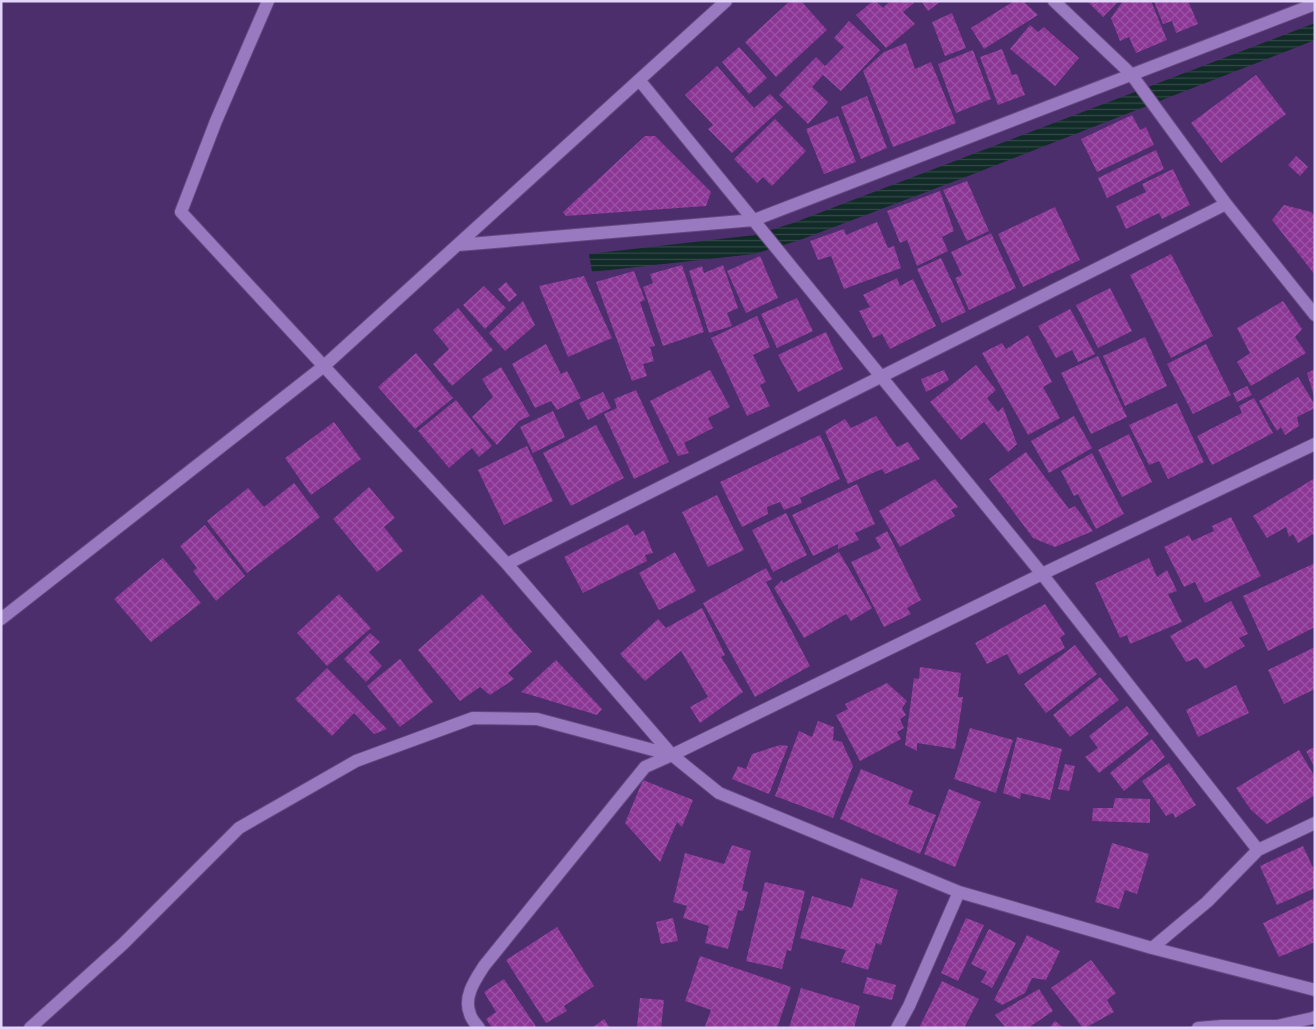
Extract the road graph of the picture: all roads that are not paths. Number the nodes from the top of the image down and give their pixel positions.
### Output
1 (268, 1) edge
2 (726, 1) edge
3 (1054, 1) edge
4 (1315, 4) edge
5 (1131, 74) junction
6 (640, 81) junction
7 (1226, 204) junction
8 (754, 220) junction
9 (458, 245) junction
10 (1315, 315) edge
11 (324, 366) junction
12 (881, 376) junction
13 (1315, 444) edge
14 (507, 564) junction
15 (1042, 574) junction
16 (1, 619) edge
17 (672, 755) junction
18 (1315, 823) edge
19 (1258, 850) junction
20 (959, 892) junction
21 (1152, 948) junction
22 (1315, 990) edge
23 (1315, 1017) edge
24 (30, 1028) edge
25 (479, 1028) edge
26 (897, 1028) edge
27 (1198, 1028) edge

1 - 11 street
2 - 6 street
3 - 5 street
4 - 5 street
5 - 7 street
5 - 8 street
6 - 8 street
6 - 9 street
7 - 10 street
7 - 12 street
8 - 9 street
8 - 12 street
9 - 11 street
11 - 14 street
11 - 16 street
12 - 14 street
12 - 15 street
13 - 15 street
14 - 17 street
15 - 17 street
15 - 19 street
17 - 20 street
17 - 24 street
17 - 25 street
18 - 19 street
19 - 21 street
20 - 21 street
20 - 26 street
21 - 22 street
23 - 27 street

